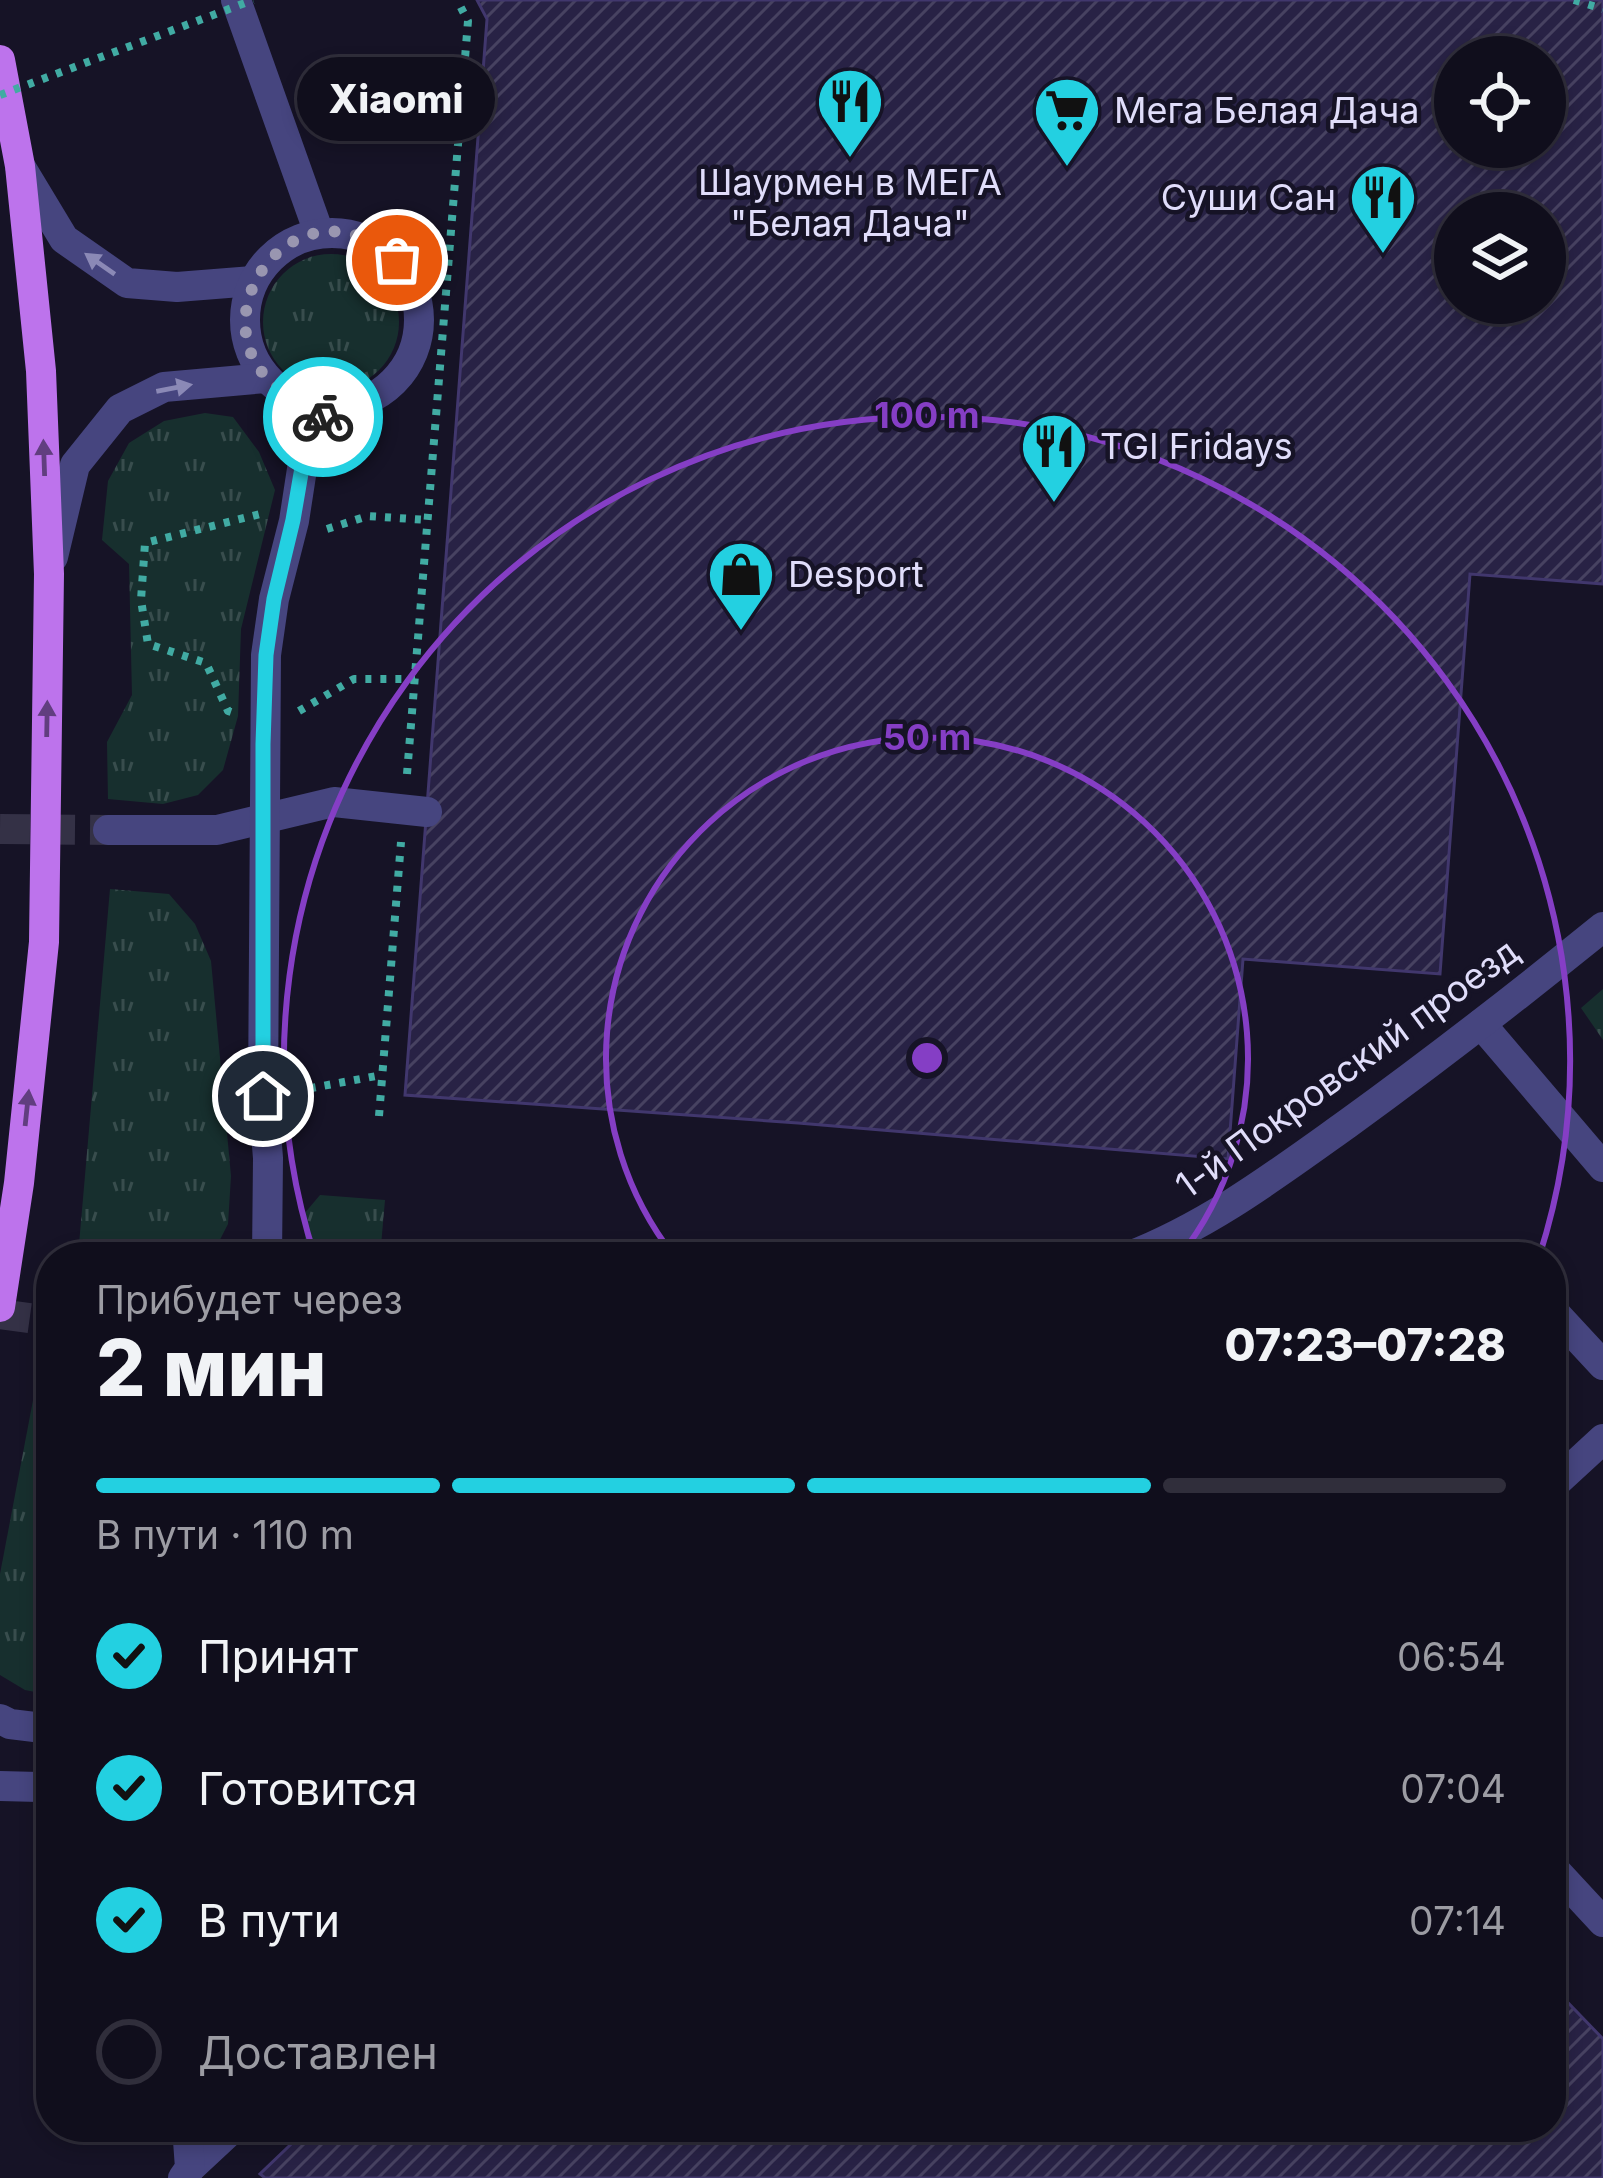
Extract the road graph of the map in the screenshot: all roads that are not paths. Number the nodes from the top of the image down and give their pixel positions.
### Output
1 (236, 0) edge
2 (0, 60) edge
3 (20, 166) junction
4 (319, 233) junction
5 (253, 281) junction
6 (266, 378) junction
7 (327, 408) junction
8 (49, 574) junction
9 (415, 811) road end
10 (264, 819) junction
11 (108, 830) tunnel mouth
12 (1603, 927) edge
13 (1481, 1024) junction
14 (1603, 1167) edge
15 (267, 1242) edge
16 (1165, 1242) edge
17 (0, 1307) edge
18 (1566, 1325) edge
19 (1603, 1365) edge
20 (1603, 1439) edge
21 (1566, 1473) edge
22 (0, 1719) edge
23 (36, 1727) edge
24 (0, 1786) edge
25 (36, 1787) edge
26 (1566, 1882) edge
27 (1603, 1922) edge
28 (187, 2142) edge
29 (218, 2142) edge
30 (186, 2173) edge

1 - 4 street
2 - 3 main road
5 -> 3 street
8 -> 3 main road
4 - 5 street
4 - 7 street
5 - 6 street
6 - 7 street
8 -> 6 street
7 - 10 street
17 -> 8 main road
9 - 10 street
10 - 11 street
10 - 15 street
12 - 13 street, 1-й Покровский проезд
13 - 14 street
13 - 16 street, 1-й Покровский проезд
18 - 19 street
20 - 21 street
22 - 23 street
24 - 25 street
26 - 27 street
28 - 30 street
29 - 30 street

